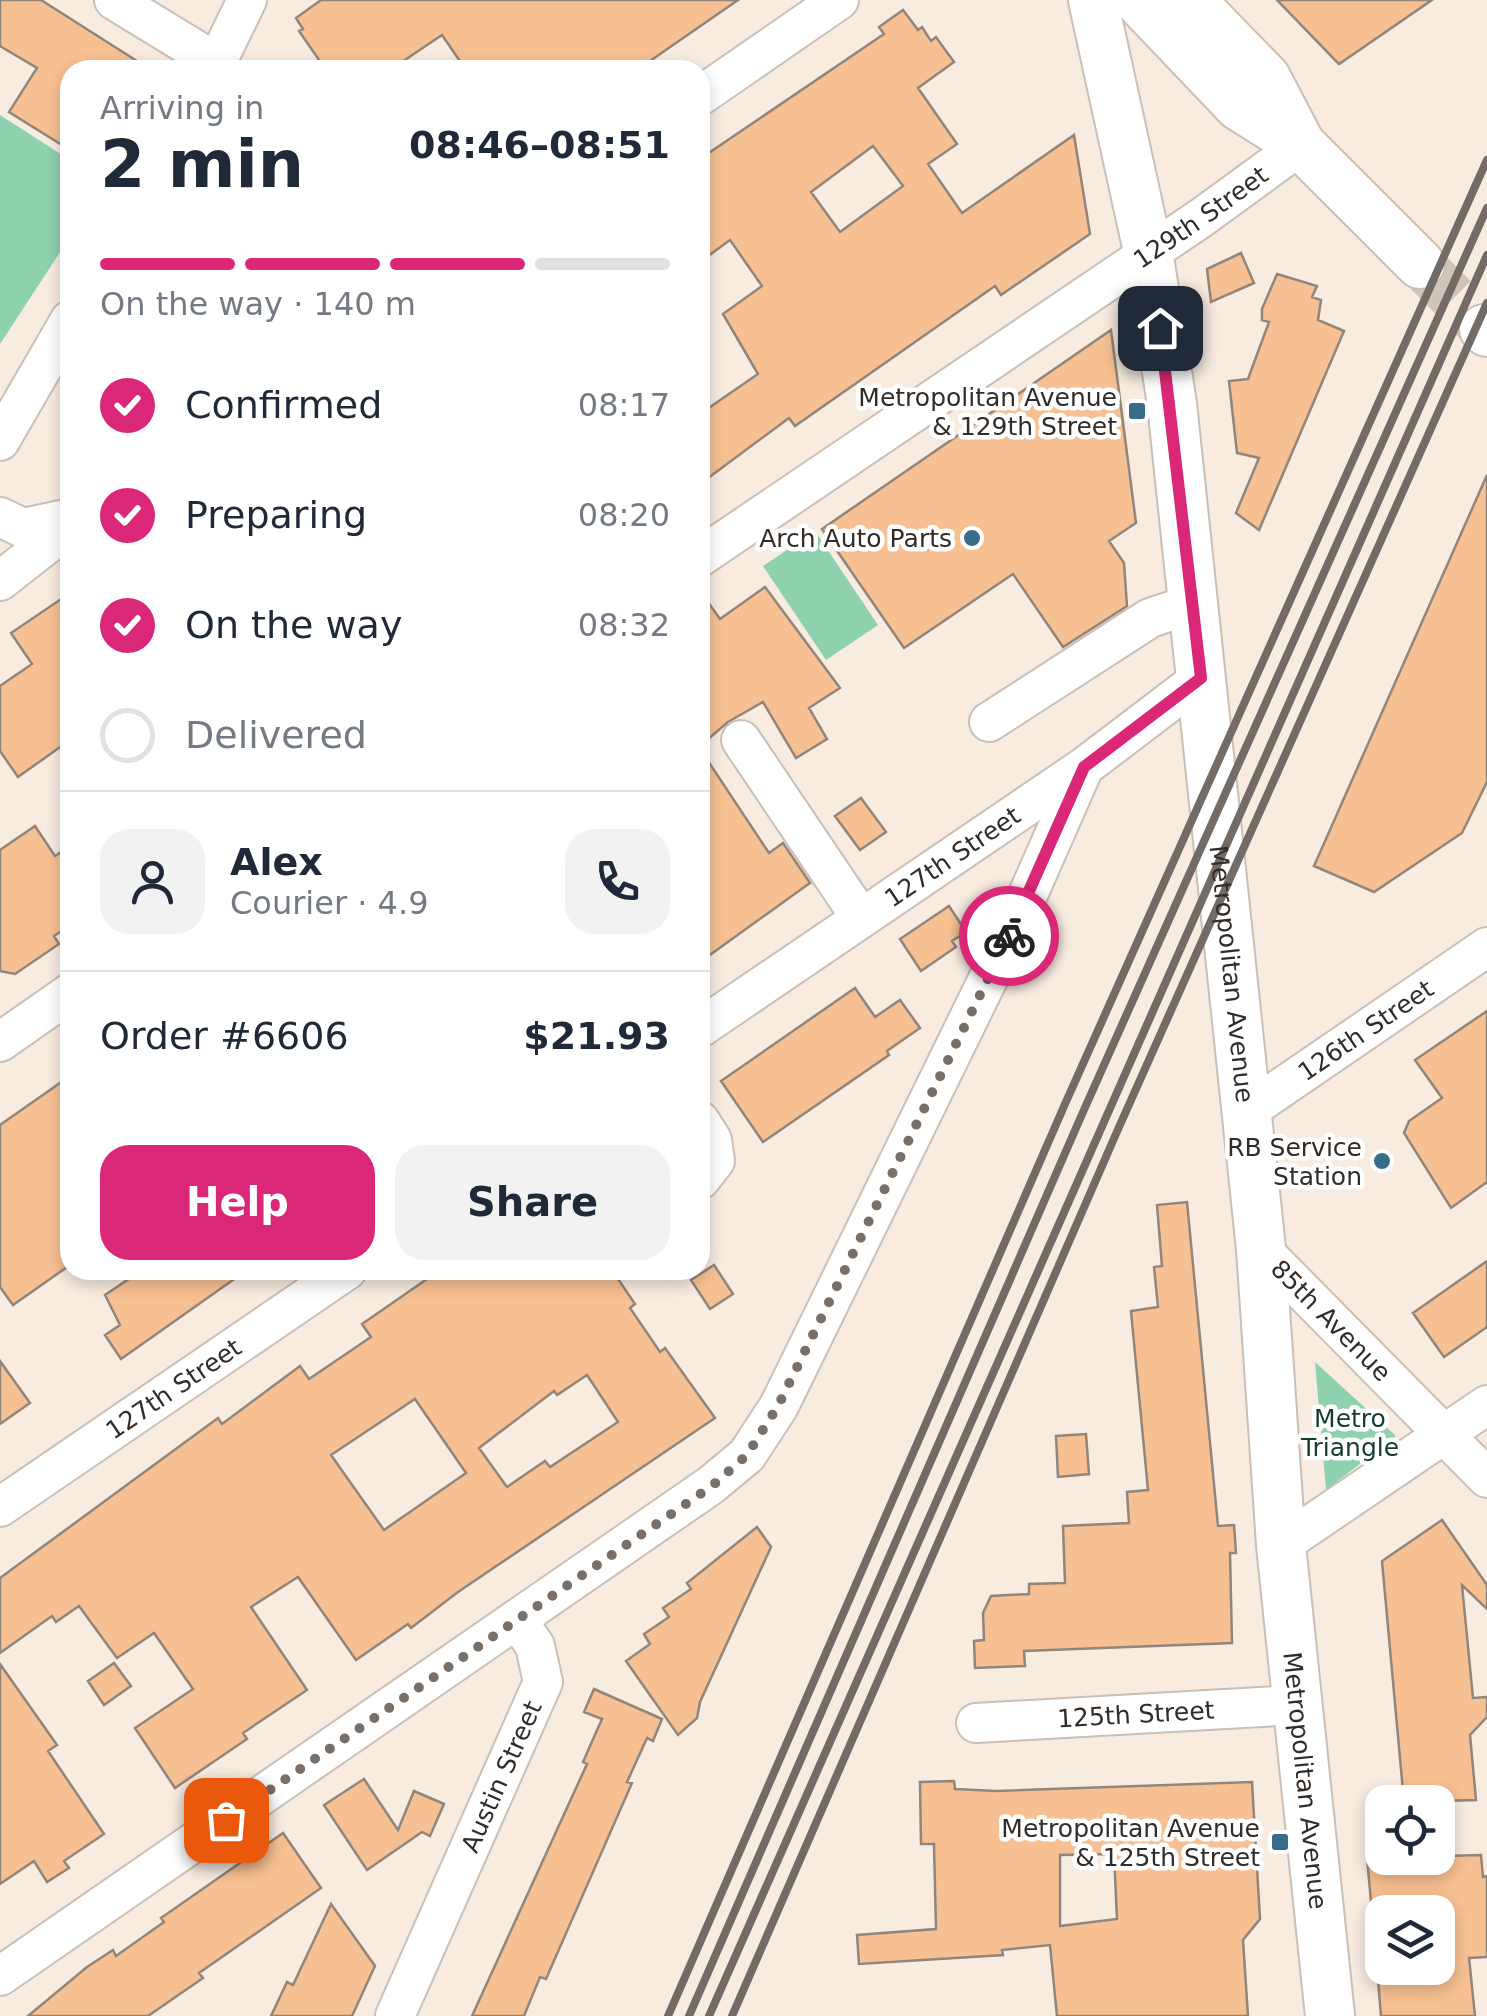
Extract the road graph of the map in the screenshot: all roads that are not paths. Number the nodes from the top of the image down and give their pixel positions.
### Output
1 (114, 0) edge
2 (247, 0) edge
3 (839, 0) edge
4 (1093, 0) edge
5 (1138, 0) edge
6 (1190, 0) edge
7 (206, 60) edge
8 (218, 60) edge
9 (710, 89) edge
10 (1301, 145) junction
11 (1148, 251) junction
12 (1420, 264) tunnel mouth
13 (60, 337) edge
14 (0, 440) edge
15 (0, 516) edge
16 (60, 520) edge
17 (60, 534) edge
18 (710, 550) edge
19 (0, 582) edge
20 (1192, 604) junction
21 (1201, 678) junction
22 (989, 722) dead end
23 (740, 740) dead end
24 (1084, 767) junction
25 (861, 918) junction
26 (1487, 947) edge
27 (60, 1001) edge
28 (710, 1021) edge
29 (0, 1042) edge
30 (1246, 1112) junction
31 (710, 1137) edge
32 (710, 1168) edge
33 (1260, 1249) junction
34 (332, 1280) edge
35 (1487, 1405) edge
36 (1445, 1434) junction
37 (1487, 1478) edge
38 (0, 1508) edge
39 (1281, 1546) junction
40 (517, 1619) junction
41 (1296, 1704) junction
42 (976, 1723) dead end
43 (0, 1976) edge
44 (395, 2016) edge
45 (1330, 2016) edge

1 - 7 street
2 - 8 street
3 - 9 street
4 - 11 main road, Metropolitan Avenue
5 - 10 main road
6 - 10 main road
10 - 11 street, 129th Street
10 - 12 main road
11 - 18 street, 129th Street
11 - 20 main road, Metropolitan Avenue
13 - 14 street
15 - 16 street
17 - 19 street
20 - 21 main road, Metropolitan Avenue
20 - 22 street
21 - 24 street, 127th Street
21 - 30 main road, Metropolitan Avenue
23 - 25 street
24 - 25 street, 127th Street
24 - 40 street
25 - 28 street, 127th Street
26 - 30 street, 126th Street
27 - 29 street
30 - 33 main road, Metropolitan Avenue
31 - 32 street
33 - 36 street, 85th Avenue
33 - 39 main road, Metropolitan Avenue
34 - 38 street, 127th Street
35 - 36 street
36 - 37 street, 85th Avenue
36 - 39 street
39 - 41 main road, Metropolitan Avenue
40 - 43 street
40 - 44 street, Austin Street
41 - 42 street, 125th Street
41 - 45 main road, Metropolitan Avenue

